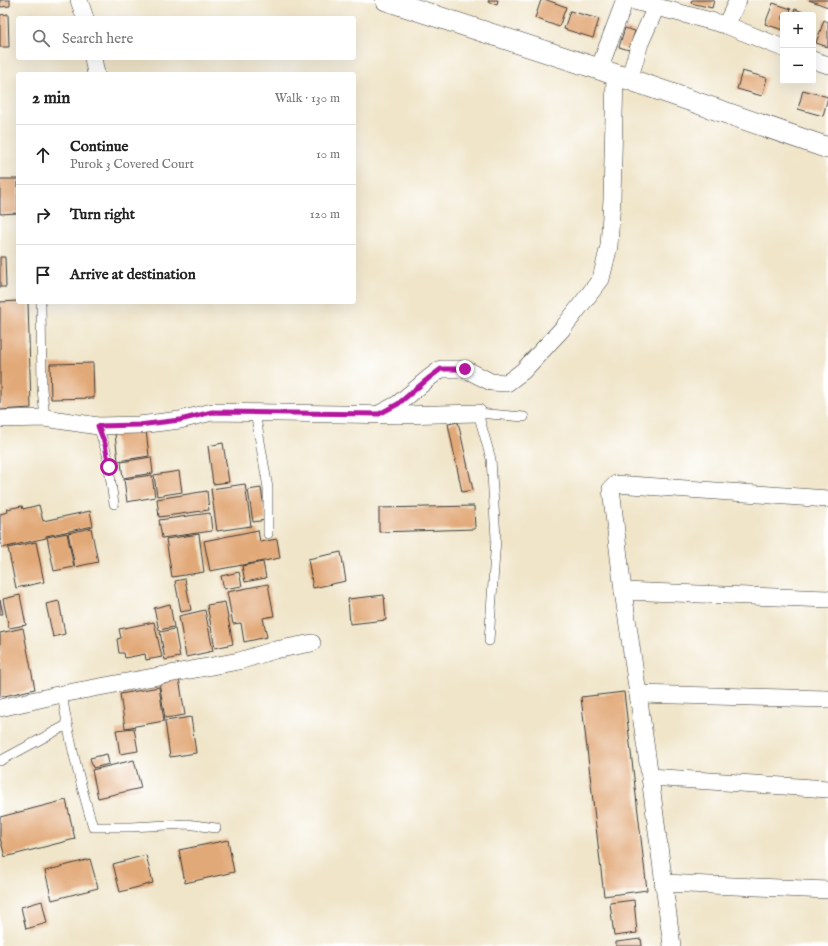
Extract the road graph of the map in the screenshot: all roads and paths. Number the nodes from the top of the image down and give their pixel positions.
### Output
1 (79, 0) edge
2 (386, 0) edge
3 (633, 0) edge
4 (738, 0) edge
5 (656, 7) junction
6 (83, 16) edge
7 (726, 25) junction
8 (780, 47) edge
9 (93, 60) edge
10 (816, 61) edge
11 (828, 65) edge
12 (96, 72) edge
13 (614, 74) junction
14 (828, 148) edge
15 (41, 304) edge
16 (255, 412) junction
17 (379, 414) junction
18 (478, 414) junction
19 (524, 417) dead end
20 (45, 418) junction
21 (0, 419) edge
22 (98, 426) junction
23 (828, 499) edge
24 (114, 504) dead end
25 (268, 534) dead end
26 (623, 591) junction
27 (828, 599) edge
28 (489, 642) dead end
29 (312, 643) dead end
30 (62, 694) junction
31 (638, 694) junction
32 (828, 699) edge
33 (0, 708) edge
34 (67, 725) junction
35 (0, 761) edge
36 (650, 777) junction
37 (828, 790) edge
38 (216, 828) dead end
39 (663, 883) junction
40 (828, 890) edge
41 (672, 946) edge

1 - 6 street
2 - 13 street
3 - 5 street
3 - 13 street
4 - 7 street
5 - 7 street
5 - 13 street
7 - 8 street
9 - 12 street
10 - 11 street
13 - 14 street
13 - 17 street
15 - 20 lane
16 - 17 street
16 - 22 street
16 - 25 lane
17 - 18 street
18 - 19 lane
18 - 28 lane
20 - 21 street
20 - 22 street
22 - 24 lane
23 - 26 street
26 - 27 street
26 - 31 street
29 - 30 street
30 - 33 street
30 - 34 lane
31 - 32 street
31 - 36 street
34 - 35 lane
34 - 38 lane
36 - 37 street
36 - 39 street
39 - 40 street
39 - 41 street

